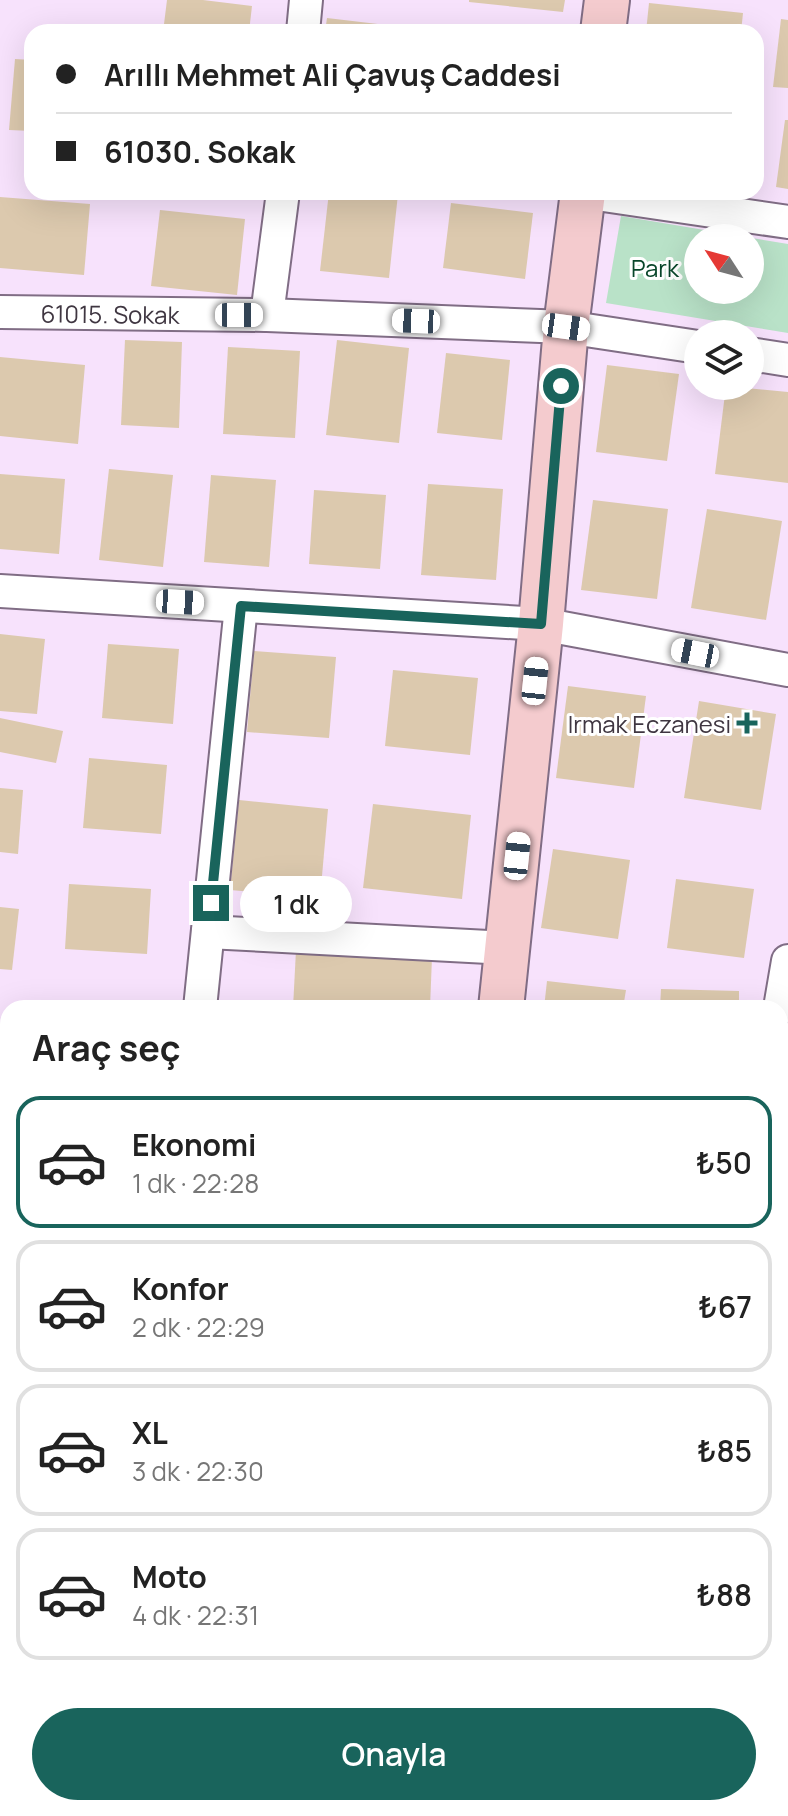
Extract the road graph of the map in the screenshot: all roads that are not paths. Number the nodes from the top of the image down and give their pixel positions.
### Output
1 (306, 0) edge
2 (607, 0) edge
3 (304, 24) edge
4 (604, 24) edge
5 (282, 200) edge
6 (582, 200) edge
7 (638, 200) edge
8 (788, 222) edge
9 (0, 312) edge
10 (267, 315) junction
11 (566, 327) junction
12 (684, 345) edge
13 (764, 356) edge
14 (788, 360) edge
15 (0, 591) edge
16 (241, 606) junction
17 (541, 624) junction
18 (788, 670) edge
19 (208, 932) junction
20 (507, 948) junction
21 (788, 961) edge
22 (201, 1000) edge
23 (502, 1000) edge
24 (781, 1000) edge

1 - 3 street
2 - 4 street
5 - 10 street
6 - 11 street
7 - 8 street
9 - 10 street, 61015. Sokak
10 - 11 street, 61015. Sokak
11 - 12 street, 61015. Sokak
11 - 17 street
13 - 14 street
15 - 16 street
16 - 17 street
16 - 19 street
17 - 18 street
17 - 20 street
19 - 20 street
19 - 22 street
20 - 23 street
21 - 24 street

